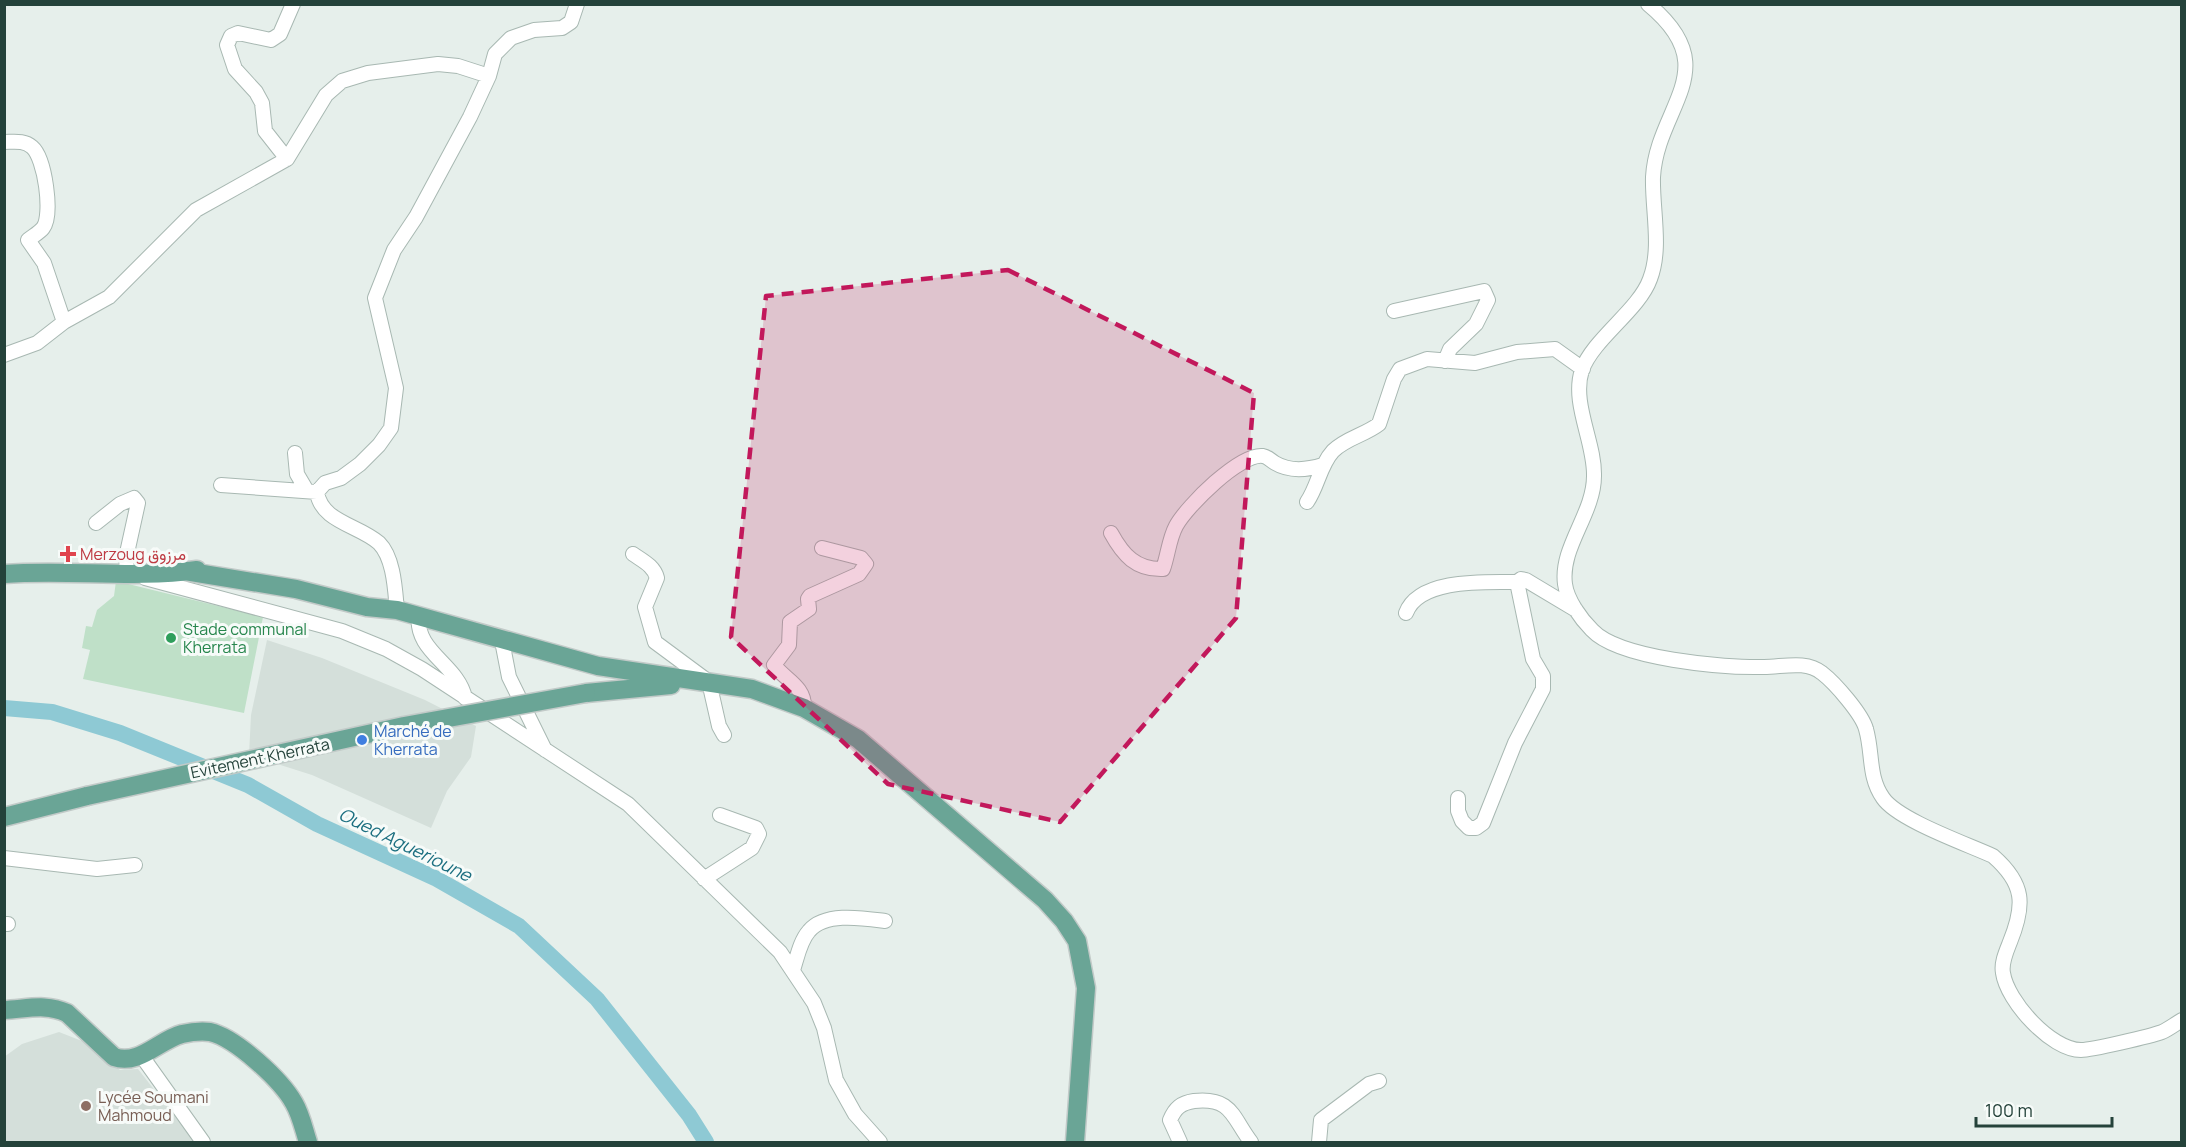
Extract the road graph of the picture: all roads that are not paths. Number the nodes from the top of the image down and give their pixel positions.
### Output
1 (293, 4) edge
2 (577, 4) edge
3 (1648, 4) edge
4 (489, 76) junction
5 (4, 142) edge
6 (287, 159) junction
7 (1394, 310) dead end
8 (64, 322) junction
9 (4, 355) edge
10 (1444, 360) junction
11 (1582, 369) junction
12 (295, 453) dead end
13 (1323, 465) junction
14 (221, 485) dead end
15 (312, 492) junction
16 (1307, 502) dead end
17 (96, 523) dead end
18 (1111, 533) dead end
19 (822, 548) dead end
20 (633, 554) dead end
21 (130, 572) junction
22 (4, 574) edge
23 (1517, 582) junction
24 (397, 610) junction
25 (1578, 611) junction
26 (1406, 613) dead end
27 (419, 615) junction
28 (502, 641) junction
29 (702, 682) junction
30 (465, 698) junction
31 (804, 708) junction
32 (724, 735) dead end
33 (545, 750) junction
34 (1458, 798) dead end
35 (720, 815) dead end
36 (4, 818) edge
37 (4, 858) edge
38 (135, 865) dead end
39 (704, 879) junction
40 (885, 921) dead end
41 (792, 970) junction
42 (4, 1010) edge
43 (2181, 1020) edge
44 (141, 1055) junction
45 (1379, 1081) dead end
46 (203, 1143) edge
47 (308, 1143) edge
48 (880, 1143) edge
49 (1075, 1143) edge
50 (1180, 1143) edge
51 (1251, 1143) edge
52 (1319, 1143) edge

1 - 6 street
2 - 4 street
3 - 11 street
4 - 6 street
4 - 15 street
5 - 8 street
6 - 8 street
7 - 10 street
8 - 9 street
10 - 11 street
10 - 13 street
11 - 25 street
12 - 15 street
13 - 16 street
13 - 18 street
14 - 15 street
15 - 24 street
17 - 21 street
19 - 31 street
20 - 29 street
21 - 22 main road
21 - 24 main road
21 - 30 street
23 - 25 street
23 - 26 street
23 - 34 street
24 - 27 main road
25 - 43 street
27 - 28 main road
27 - 30 street
28 - 29 main road
28 - 33 street
29 - 31 main road
29 - 32 street
29 - 36 main road, Evitement Kherrata, bridge
30 - 33 street
31 - 49 main road
33 - 39 street
35 - 39 street
37 - 38 street
39 - 41 street
40 - 41 street
41 - 48 street
42 - 44 main road
44 - 46 street
44 - 47 main road
45 - 52 street
50 - 51 street

